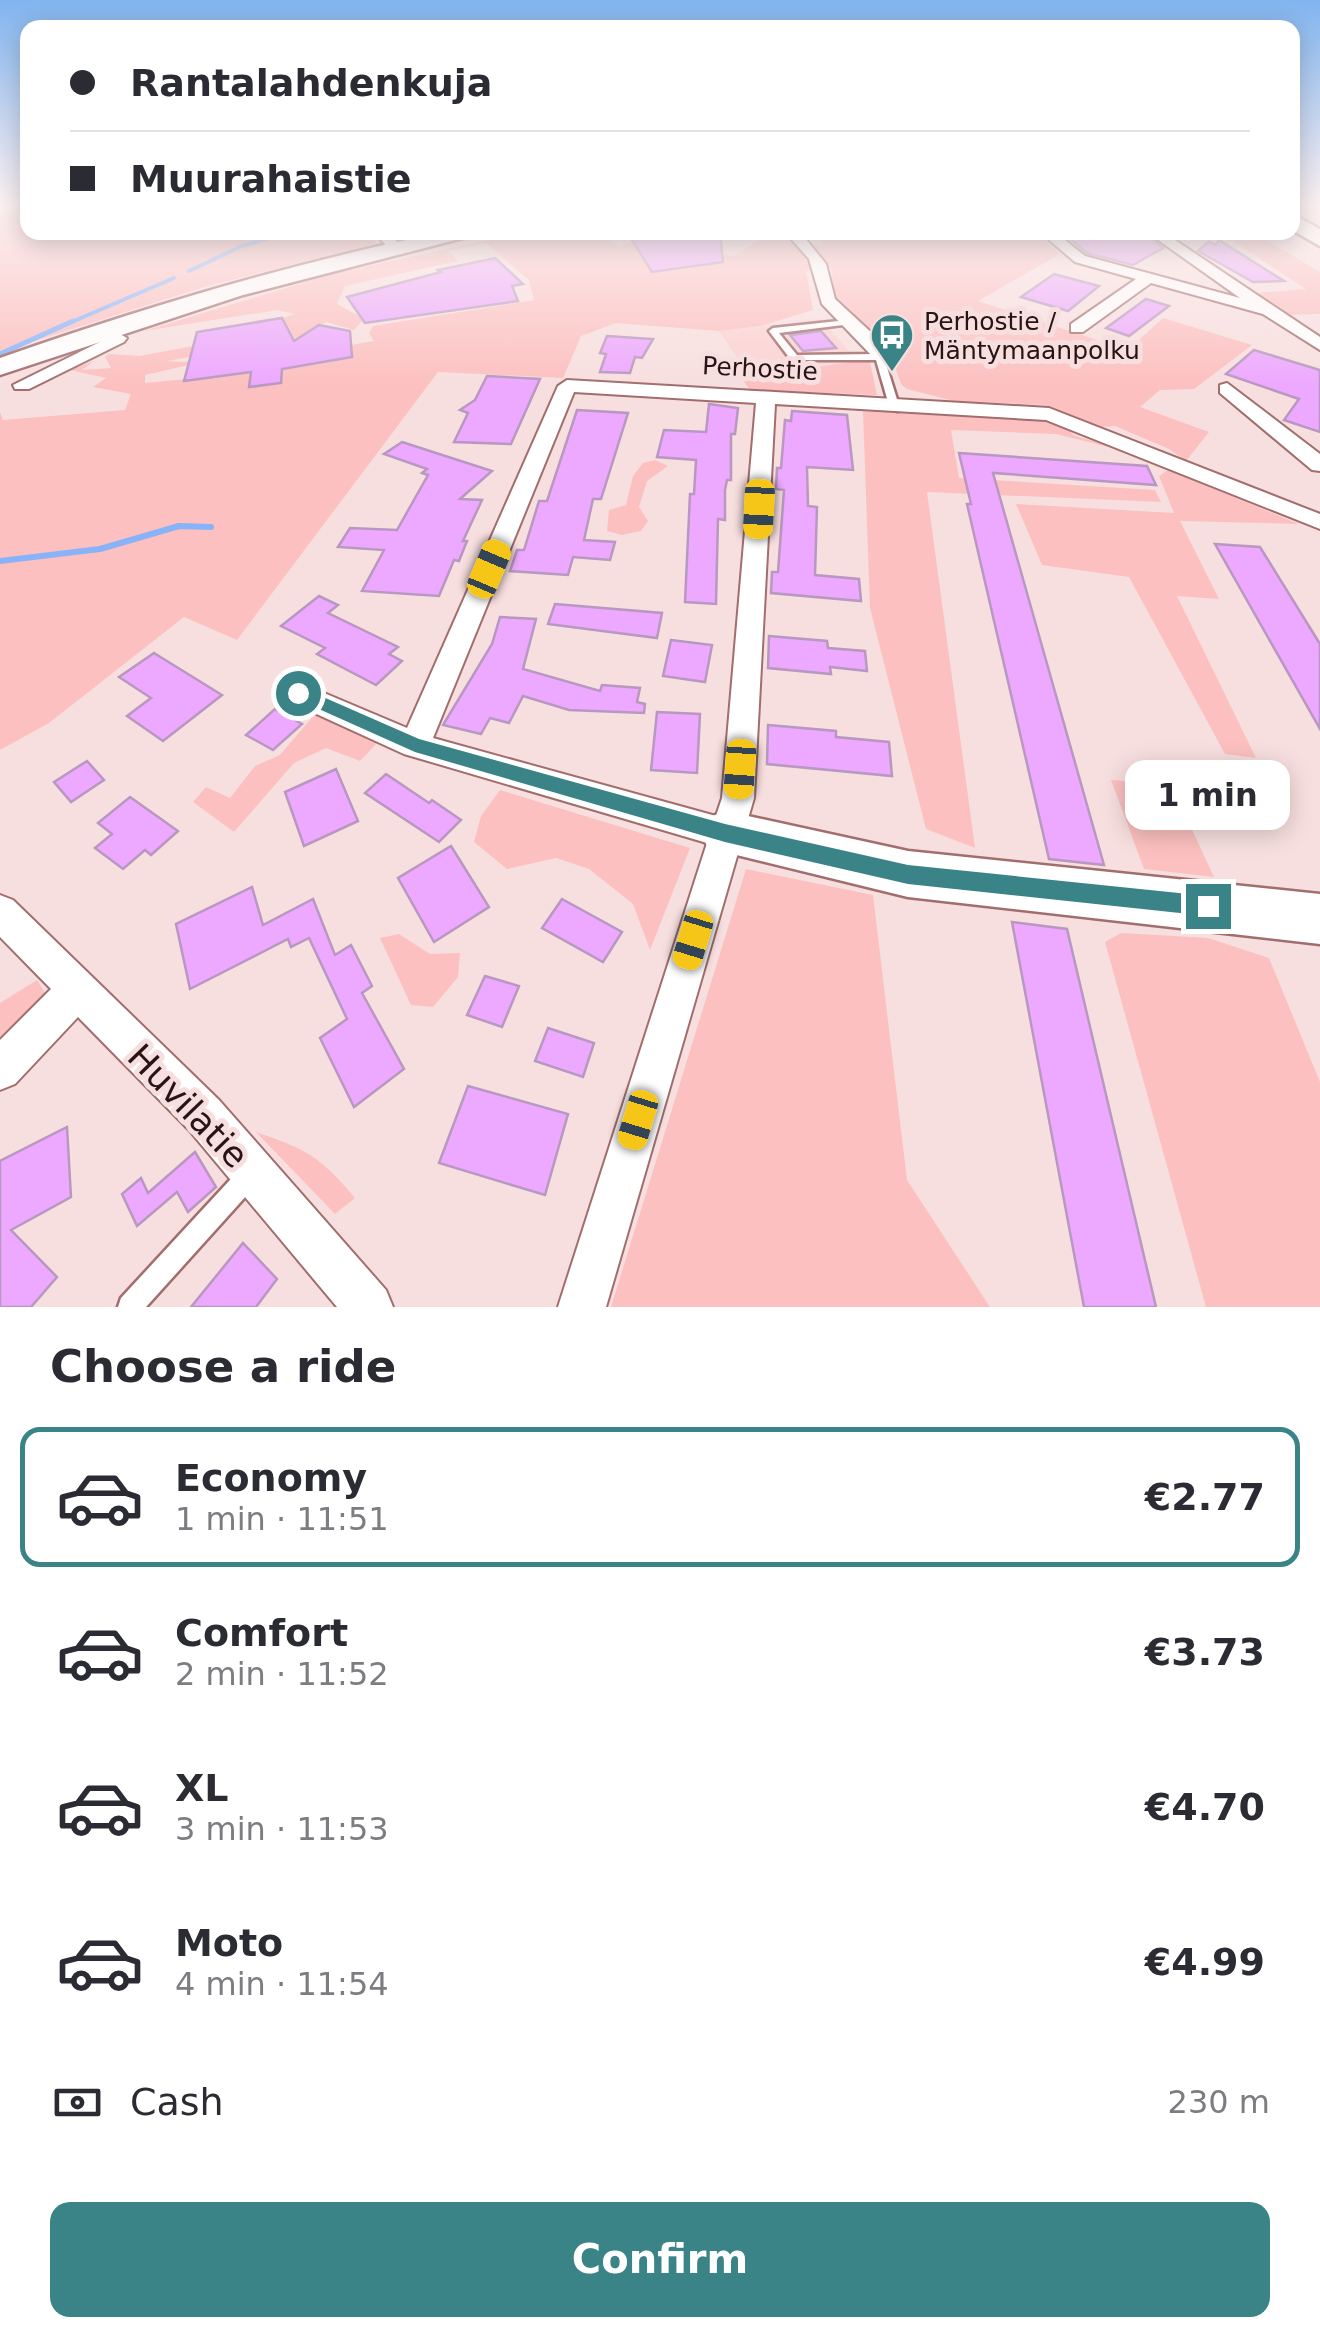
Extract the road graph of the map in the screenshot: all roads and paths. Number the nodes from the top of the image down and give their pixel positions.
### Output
1 (319, 264) edge
2 (817, 264) edge
3 (1098, 264) edge
4 (1199, 264) edge
5 (1148, 278) junction
6 (1262, 308) junction
7 (848, 322) junction
8 (1078, 328) dead end
9 (102, 331) junction
10 (1320, 346) edge
11 (879, 355) junction
12 (0, 366) edge
13 (22, 385) dead end
14 (1227, 389) dead end
15 (766, 396) junction
16 (894, 406) junction
17 (1320, 465) edge
18 (1320, 522) edge
19 (298, 693) dead end
20 (415, 745) junction
21 (725, 833) junction
22 (0, 912) edge
23 (1320, 919) edge
24 (76, 992) junction
25 (0, 1069) edge
26 (253, 1172) junction
27 (130, 1307) edge
28 (369, 1307) edge
29 (582, 1307) edge

1 - 9 main road
2 - 7 street
3 - 5 street
4 - 6 street
5 - 6 street
5 - 8 street
6 - 10 street
7 - 11 street
7 - 11 lane
9 - 12 main road
9 - 13 street
11 - 16 lane
14 - 17 street
15 - 16 street, Perhostie
15 - 20 street, Perhostie
15 - 21 street
16 - 18 street, Perhostie
19 - 20 street
20 - 21 street
21 - 23 main road
21 - 29 street
22 - 24 street, Huvilatie
24 - 25 street
24 - 26 street, Huvilatie
26 - 27 lane
26 - 28 street, Huvilatie

